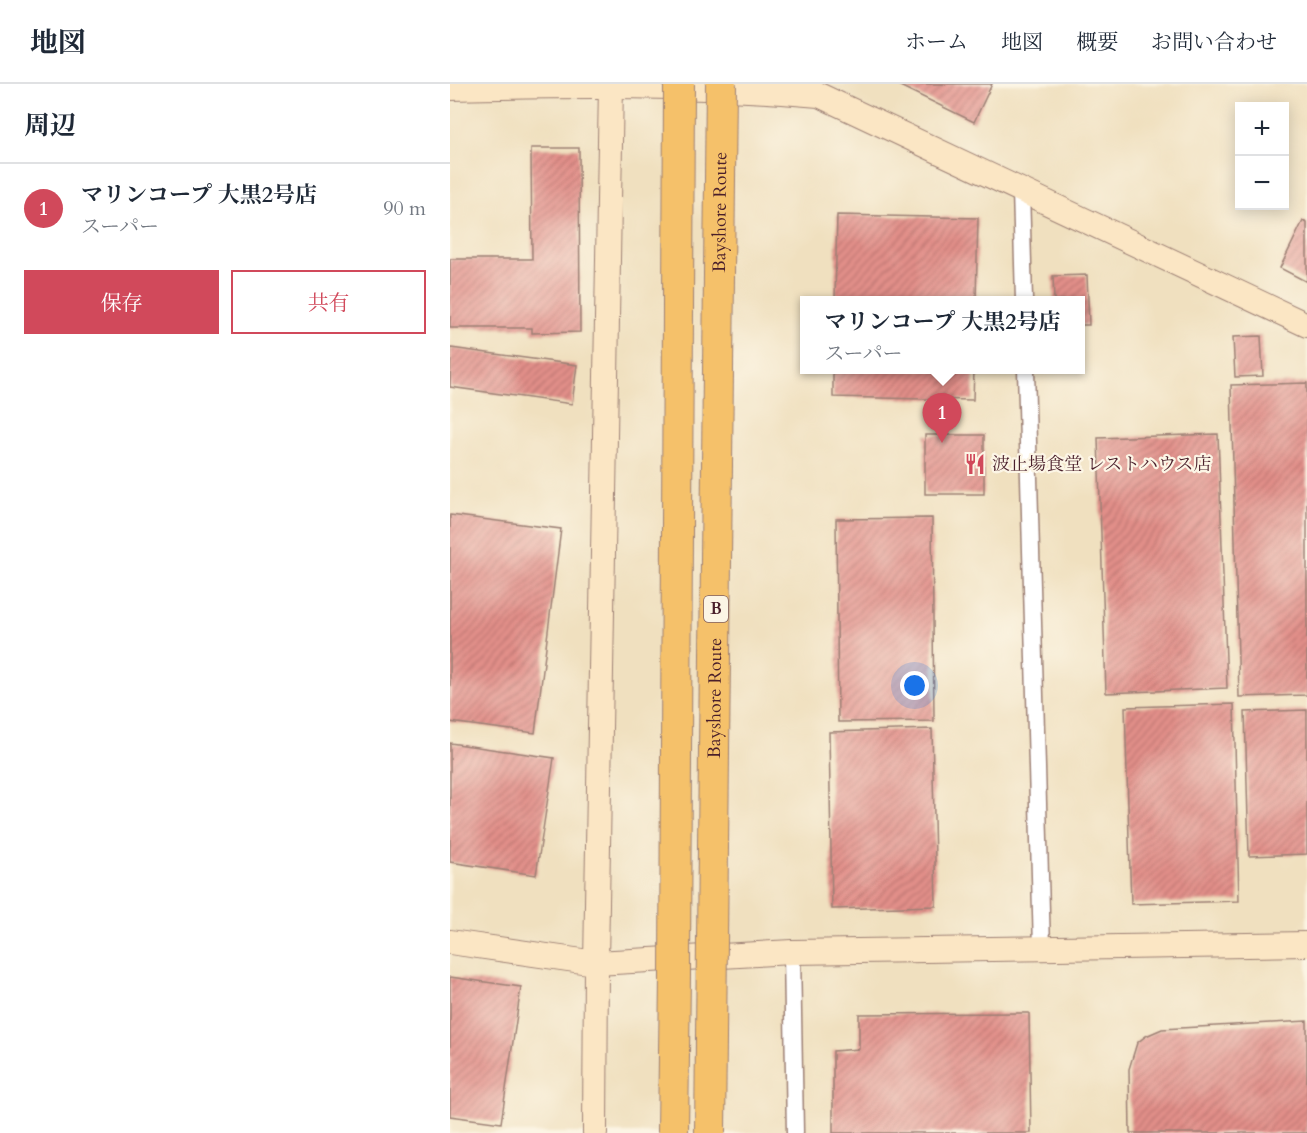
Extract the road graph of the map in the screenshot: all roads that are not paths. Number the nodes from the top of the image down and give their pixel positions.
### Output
1 (679, 84) edge
2 (722, 84) edge
3 (611, 85) edge
4 (450, 88) edge
5 (1021, 190) junction
6 (1024, 296) edge
7 (1307, 325) edge
8 (1026, 374) edge
9 (450, 942) edge
10 (1307, 944) edge
11 (1042, 948) junction
12 (792, 952) junction
13 (596, 963) junction
14 (595, 1133) edge
15 (673, 1133) edge
16 (710, 1133) edge
17 (795, 1133) edge

1 - 15 highway, Bayshore Route / B, bridge
2 - 16 highway, Bayshore Route / B, bridge
3 - 4 street
3 - 5 street
3 - 13 street
5 - 6 street
5 - 7 street
8 - 11 street
9 - 13 street
10 - 11 street
11 - 12 street
12 - 13 street
12 - 17 street
13 - 14 street

